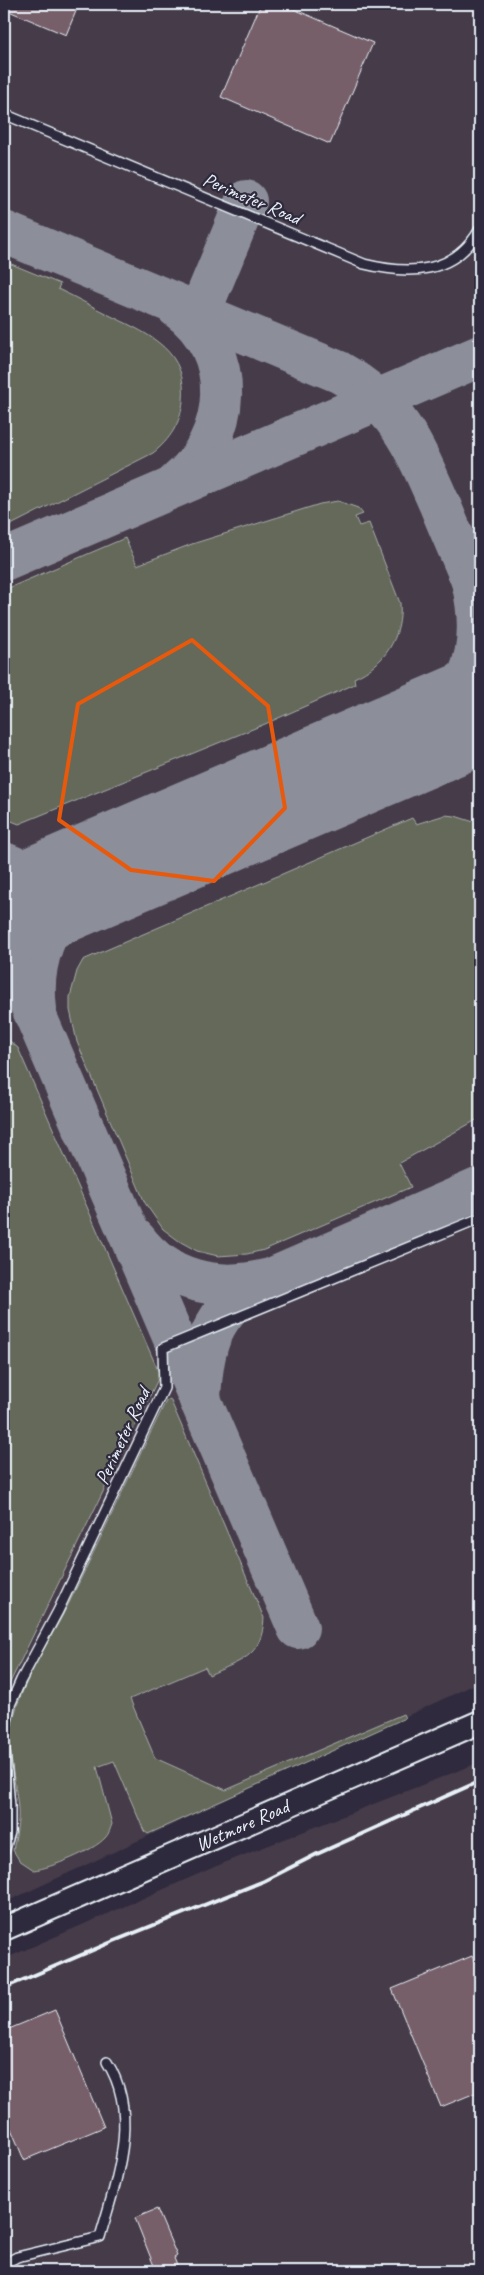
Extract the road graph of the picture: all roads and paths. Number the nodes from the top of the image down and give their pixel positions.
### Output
1 (4, 114) edge
2 (480, 229) edge
3 (480, 1218) edge
4 (480, 1722) edge
5 (4, 1739) edge
6 (4, 1852) edge
7 (4, 1929) edge
8 (107, 2062) dead end
9 (4, 2264) edge

1 - 2 lane, Perimeter Road
3 - 5 lane, Perimeter Road
4 - 7 main road, Wetmore Road
5 - 6 lane, Perimeter Road
8 - 9 lane

